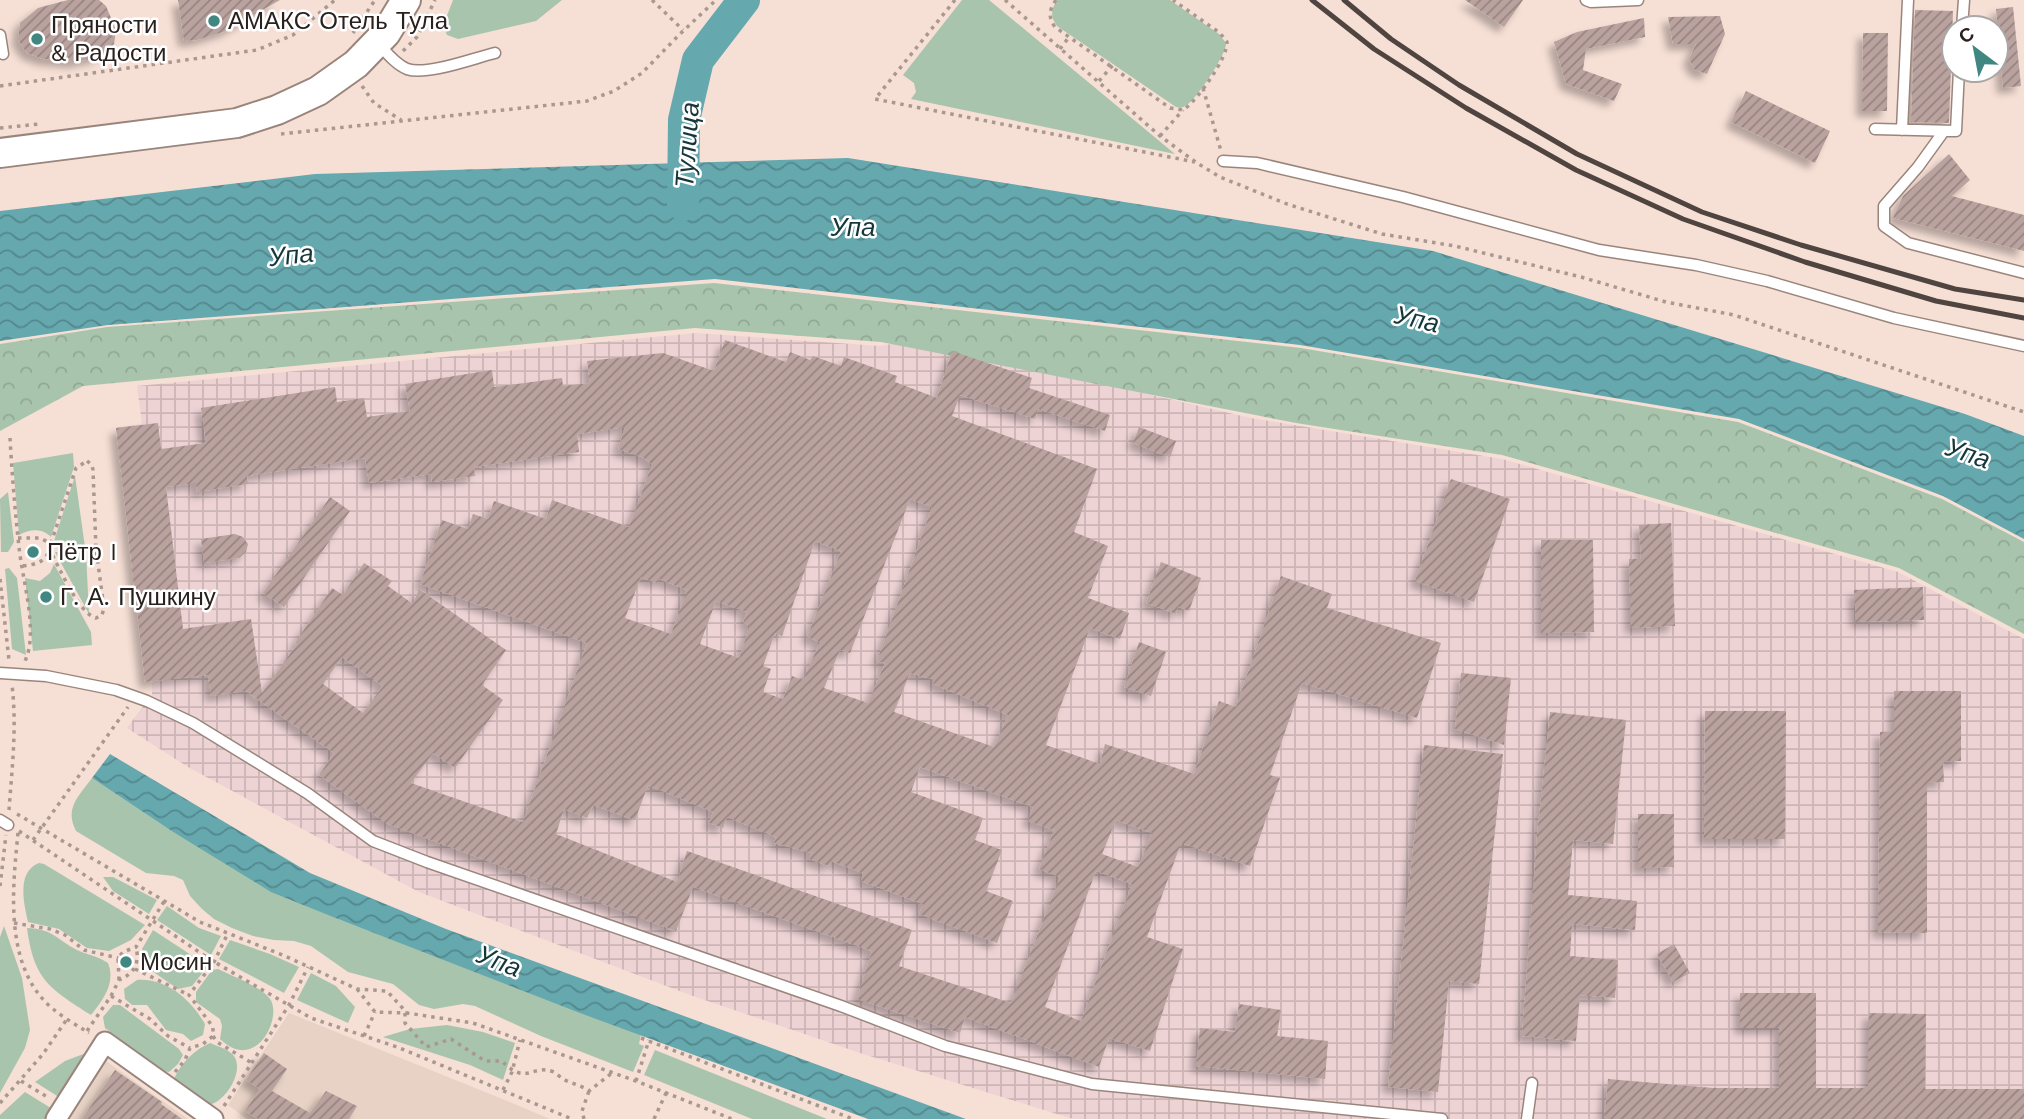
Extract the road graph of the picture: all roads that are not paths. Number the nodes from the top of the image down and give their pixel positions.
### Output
1 (406, 0) edge
2 (1586, 0) edge
3 (1638, 0) edge
4 (1908, 0) edge
5 (0, 35) edge
6 (361, 48) junction
7 (495, 53) dead end
8 (3, 54) dead end
9 (1958, 84) edge
10 (1875, 129) dead end
11 (1902, 130) junction
12 (1944, 131) junction
13 (0, 153) edge
14 (1223, 161) road end
15 (2024, 273) edge
16 (2024, 346) edge
17 (10, 676) edge
18 (1532, 1083) dead end
19 (60, 1113) edge
20 (218, 1113) edge
21 (1442, 1119) edge
22 (1527, 1119) edge

1 - 6 main road
2 - 3 lane
4 - 11 lane
5 - 8 lane
6 - 7 lane
6 - 13 main road
9 - 12 lane
10 - 11 lane
11 - 12 lane
12 - 15 lane
14 - 16 lane
17 - 21 lane
18 - 22 lane
19 - 20 street

